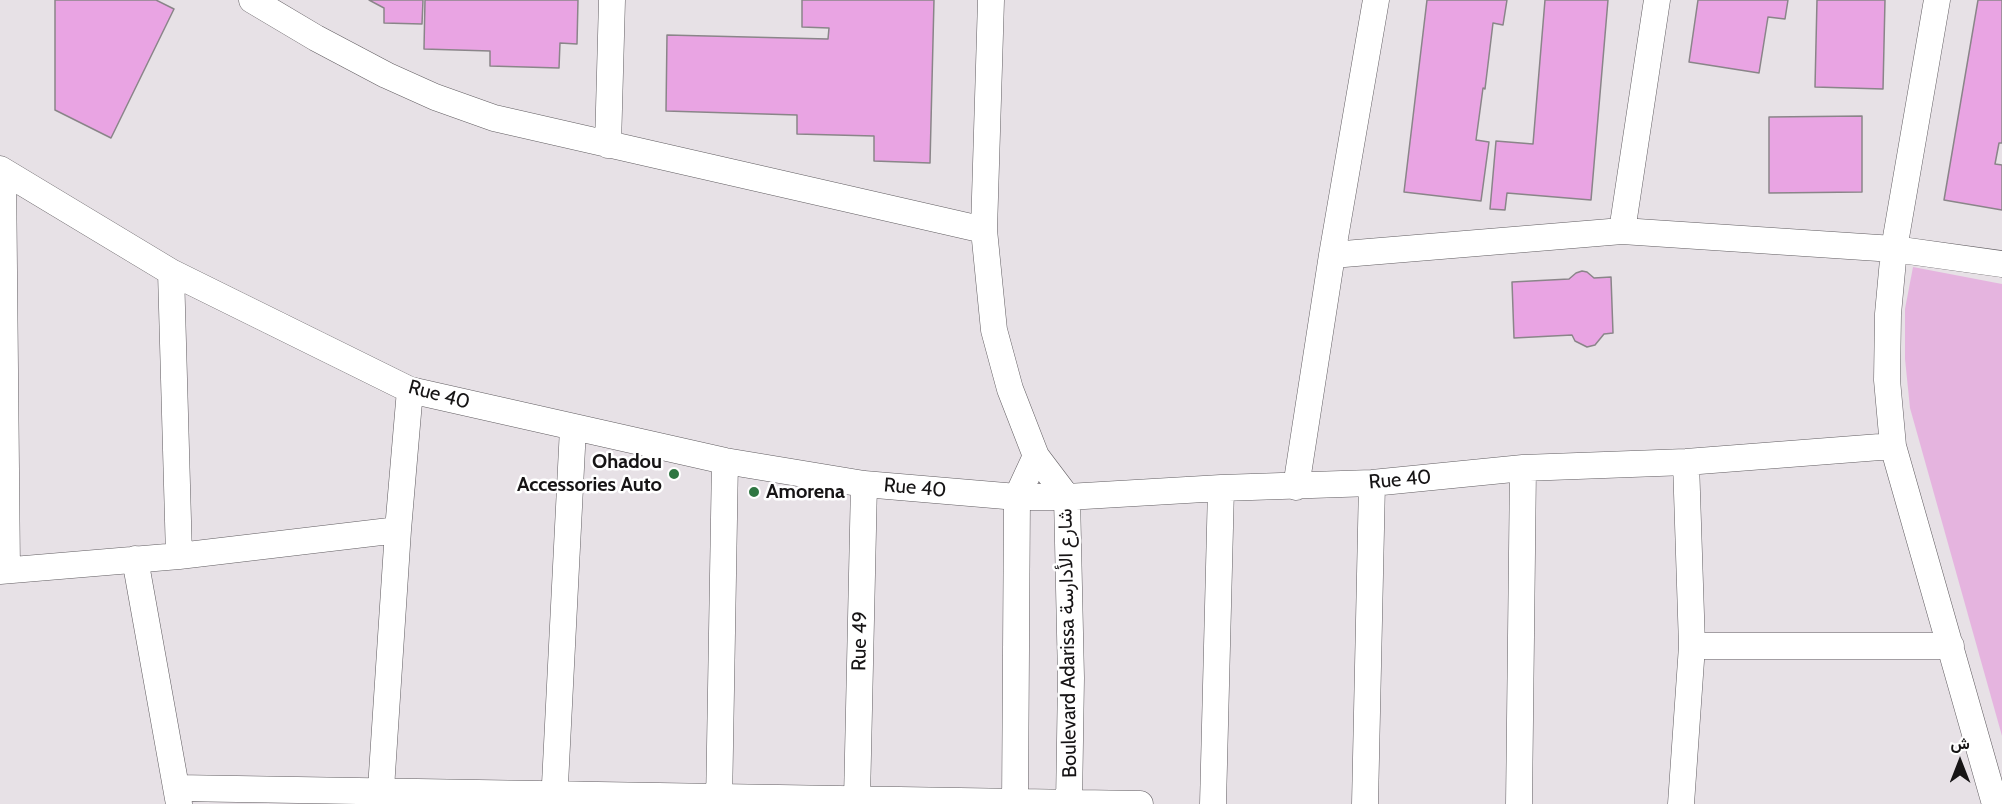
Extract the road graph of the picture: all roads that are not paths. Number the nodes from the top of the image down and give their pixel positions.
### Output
1 (252, 0) edge
2 (612, 0) edge
3 (991, 0) edge
4 (1376, 0) edge
5 (1657, 0) edge
6 (1937, 0) edge
7 (608, 145) junction
8 (2, 170) edge
9 (984, 230) junction
10 (1622, 231) junction
11 (1894, 249) junction
12 (1332, 255) junction
13 (2002, 264) edge
14 (171, 272) junction
15 (410, 390) junction
16 (573, 428) junction
17 (1893, 446) junction
18 (1036, 456) junction
19 (725, 461) junction
20 (1686, 462) junction
21 (1523, 468) junction
22 (1372, 483) junction
23 (864, 484) junction
24 (1296, 487) junction
25 (1221, 488) junction
26 (1017, 497) junction
27 (1067, 497) junction
28 (398, 530) junction
29 (178, 556) junction
30 (135, 559) junction
31 (3, 571) edge
32 (1692, 646) junction
33 (1950, 646) junction
34 (178, 796) edge
35 (380, 797) edge
36 (554, 799) edge
37 (857, 799) junction
38 (719, 800) edge
39 (1015, 803) edge
40 (1069, 803) edge
41 (1140, 804) edge
42 (1213, 804) edge
43 (1365, 804) edge
44 (1520, 804) edge
45 (1681, 804) edge
46 (1995, 804) edge

1 - 7 street
2 - 7 street
3 - 9 street, Boulevard Adarissa شارع الأدارسة
4 - 12 street
5 - 10 street
6 - 11 street
7 - 9 street
8 - 14 street, Rue 40
8 - 31 street
9 - 18 street, Boulevard Adarissa شارع الأدارسة
10 - 11 street
10 - 12 street
11 - 13 street
11 - 17 street
12 - 24 street
14 - 15 street, Rue 40
14 - 29 street
15 - 16 street, Rue 40
15 - 28 street
16 - 19 street, Rue 40
16 - 36 street
17 - 20 street, Rue 40
17 - 33 street
18 - 26 street
18 - 27 street, Boulevard Adarissa شارع الأدارسة
19 - 23 street, Rue 40
19 - 38 street
20 - 21 street, Rue 40
20 - 32 street
21 - 22 street, Rue 40
21 - 44 street
22 - 24 street, Rue 40
22 - 43 street
23 - 26 street, Rue 40
23 - 37 street, Rue 49
24 - 25 street, Rue 40
25 - 27 street, Rue 40
25 - 42 street
26 - 27 street, Rue 40
26 - 39 street
27 - 40 street, Boulevard Adarissa شارع الأدارسة
28 - 29 street
28 - 35 street
29 - 30 street
30 - 31 street
30 - 34 street
32 - 33 street
32 - 45 street
33 - 46 street
34 - 35 street
35 - 36 street
36 - 38 street
37 - 38 street
37 - 39 street
39 - 40 street
40 - 41 street

